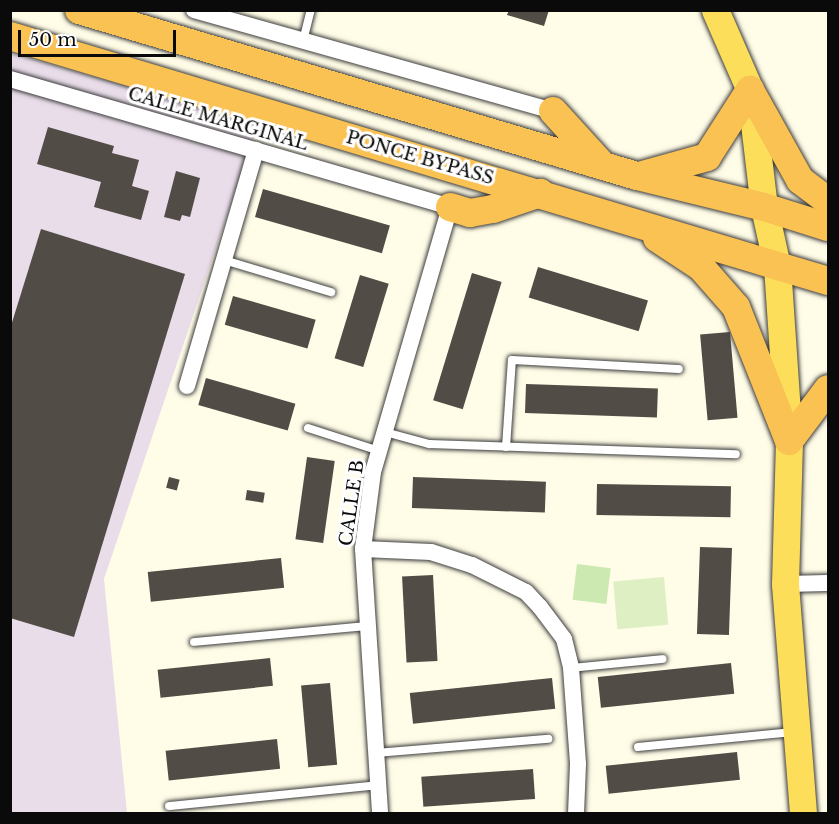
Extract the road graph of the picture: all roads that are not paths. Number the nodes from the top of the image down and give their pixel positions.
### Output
1 (79, 10) edge
2 (194, 10) edge
3 (311, 10) edge
4 (715, 10) edge
5 (10, 36) edge
6 (303, 41) junction
7 (10, 79) edge
8 (750, 90) junction
9 (553, 111) joint
10 (256, 150) junction
11 (603, 166) junction
12 (637, 176) junction
13 (540, 193) junction
14 (828, 201) edge
15 (450, 207) junction
16 (764, 207) junction
17 (627, 219) junction
18 (828, 227) edge
19 (224, 260) junction
20 (777, 266) junction
21 (828, 282) edge
22 (331, 292) dead end
23 (680, 369) dead end
24 (187, 386) dead end
25 (828, 389) edge
26 (308, 428) dead end
27 (385, 432) junction
28 (789, 441) junction
29 (506, 447) junction
30 (379, 450) junction
31 (736, 454) dead end
32 (363, 549) junction
33 (828, 583) edge
34 (785, 584) junction
35 (368, 626) junction
36 (194, 642) dead end
37 (663, 659) dead end
38 (571, 668) junction
39 (796, 731) junction
40 (548, 739) dead end
41 (638, 747) dead end
42 (375, 753) junction
43 (378, 785) junction
44 (169, 806) dead end
45 (380, 813) edge
46 (576, 813) edge
47 (803, 813) edge

1 - 11 highway
2 - 6 street
3 - 6 lane
4 - 8 main road
5 - 13 highway, PONCE BYPASS
6 - 9 street
7 - 10 street, CALLE MARGINAL
8 - 12 highway
8 - 14 highway
8 - 16 main road
9 - 11 highway
10 - 15 street, CALLE MARGINAL
10 - 19 street
11 - 12 highway
12 - 16 highway
13 - 15 highway
13 - 17 highway, PONCE BYPASS
15 - 27 street, CALLE B
16 - 18 highway
16 - 20 main road
17 - 20 highway, PONCE BYPASS
17 - 28 highway
19 - 22 lane
19 - 24 street
20 - 21 highway, PONCE BYPASS
20 - 28 main road
23 - 29 lane
25 - 28 highway
26 - 30 lane
27 - 29 lane
27 - 30 street, CALLE B
28 - 34 main road
29 - 31 lane
30 - 32 street, CALLE B
32 - 35 street, CALLE B
32 - 38 street
33 - 34 street
34 - 39 main road
35 - 36 lane
35 - 42 street, CALLE B
37 - 38 lane
38 - 46 street
39 - 41 lane
39 - 47 main road
40 - 42 lane
42 - 43 street, CALLE B
43 - 44 lane
43 - 45 street, CALLE B

